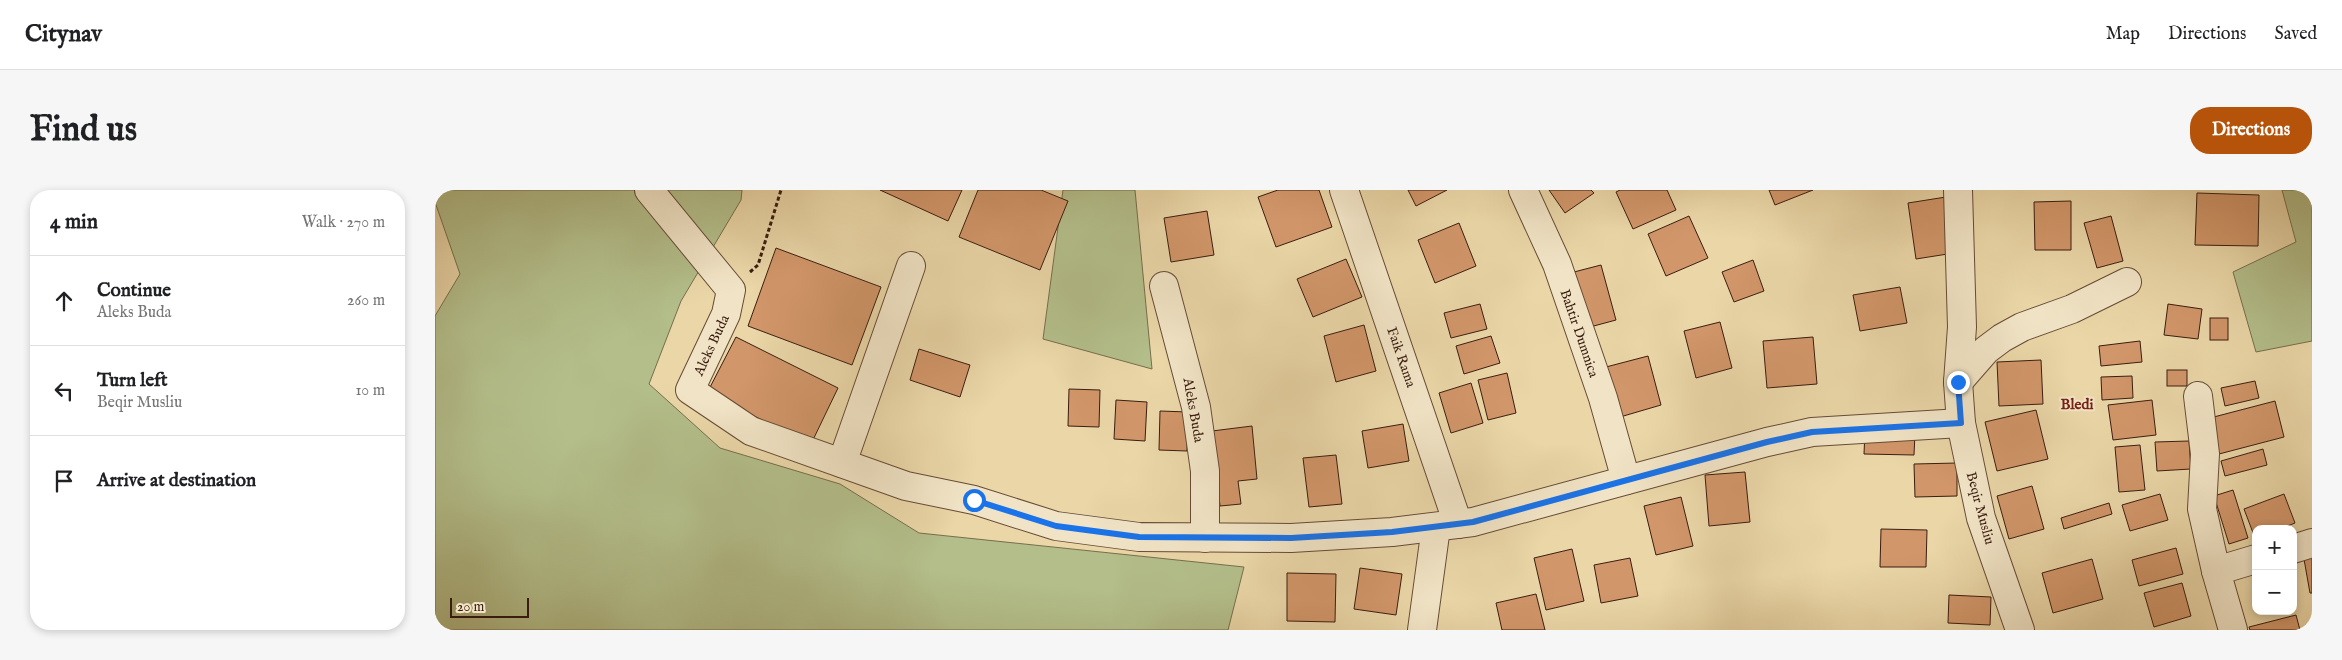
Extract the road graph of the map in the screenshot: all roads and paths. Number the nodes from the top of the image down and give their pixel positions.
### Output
1 (649, 190) edge
2 (781, 190) edge
3 (1344, 190) edge
4 (1523, 190) edge
5 (1958, 190) edge
6 (911, 266) dead end
7 (2127, 282) dead end
8 (1164, 286) dead end
9 (731, 290) junction
10 (1958, 382) junction
11 (2198, 396) dead end
12 (1961, 423) junction
13 (842, 463) junction
14 (1626, 480) junction
15 (1447, 526) junction
16 (1205, 538) junction
17 (2312, 543) edge
18 (2297, 548) edge
19 (2252, 561) edge
20 (2216, 571) junction
21 (1422, 630) edge
22 (2020, 630) edge
23 (2233, 630) edge

1 - 9 street
2 - 9 path
3 - 15 street, Faik Rama
4 - 14 street, Bahtir Dumnica
5 - 10 street, Beqir Musliu
6 - 13 street
7 - 10 street
8 - 16 street, Aleks Buda
9 - 13 street, Aleks Buda
10 - 12 street, Beqir Musliu
11 - 20 street
12 - 14 street, Aleks Buda
12 - 22 street, Beqir Musliu
13 - 16 street, Aleks Buda
14 - 15 street, Aleks Buda
15 - 16 street, Aleks Buda
15 - 21 street
17 - 18 street
19 - 20 street
20 - 23 street

